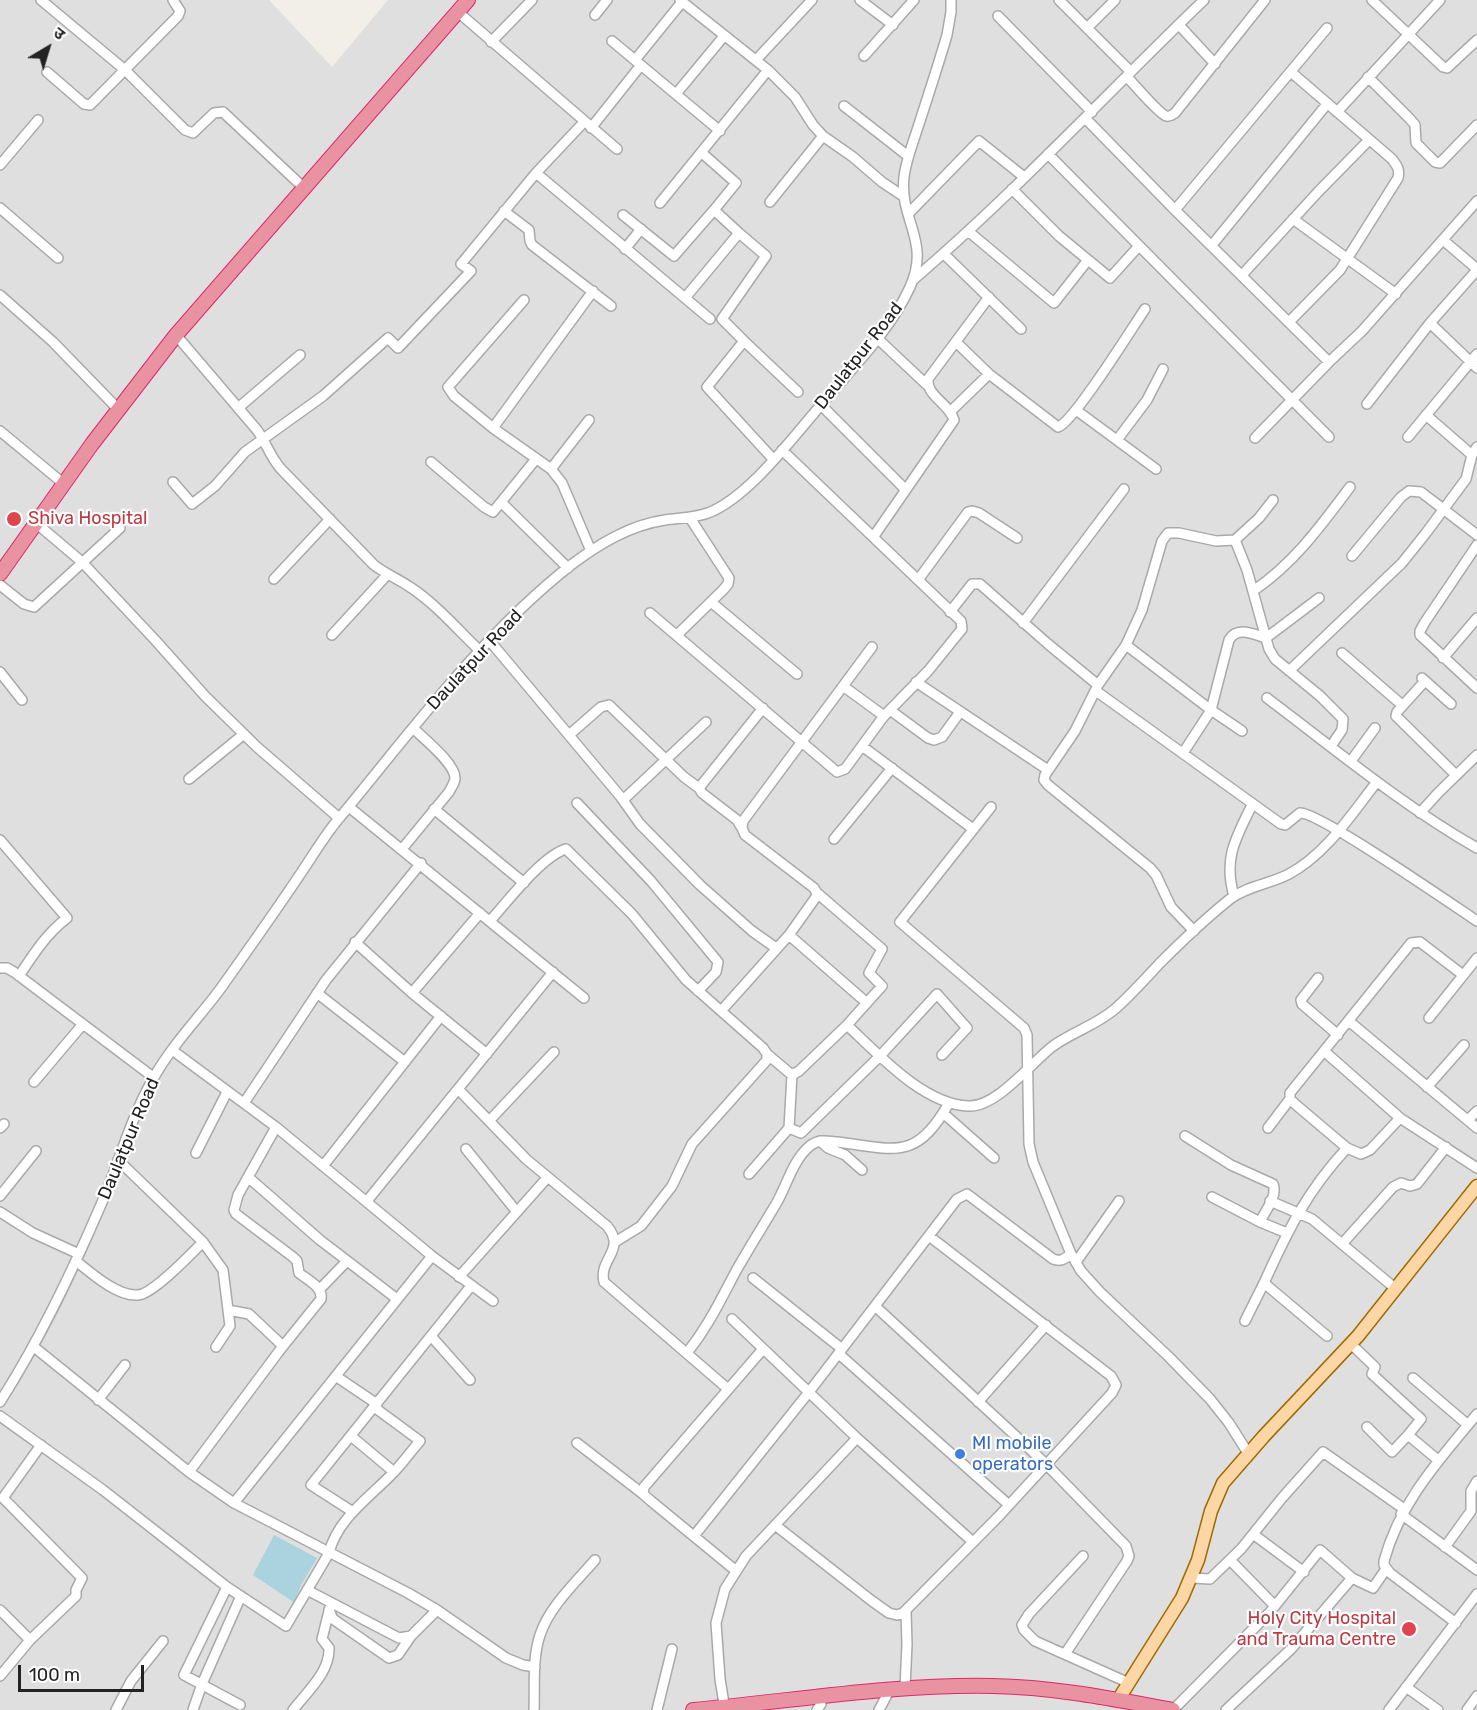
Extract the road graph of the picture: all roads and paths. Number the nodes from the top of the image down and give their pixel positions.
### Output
1 (41, 0) edge
2 (173, 0) edge
3 (468, 0) edge
4 (532, 0) edge
5 (607, 0) edge
6 (812, 0) edge
7 (860, 0) edge
8 (915, 0) edge
9 (951, 0) edge
10 (1059, 0) edge
11 (1204, 0) edge
12 (1265, 0) edge
13 (1372, 0) edge
14 (1440, 0) edge
15 (681, 1) edge
16 (1113, 1) edge
17 (458, 12) junction
18 (595, 15) dead end
19 (998, 16) dead end
20 (1179, 24) junction
21 (892, 25) junction
22 (1087, 28) junction
23 (1327, 28) dead end
24 (1408, 35) junction
25 (724, 36) junction
26 (1477, 40) edge
27 (612, 41) dead end
28 (491, 42) junction
29 (864, 56) dead end
30 (756, 60) junction
31 (638, 63) junction
32 (1215, 64) junction
33 (125, 70) junction
34 (768, 70) junction
35 (47, 72) dead end
36 (1291, 72) junction
37 (1129, 75) junction
38 (1368, 77) junction
39 (676, 94) junction
40 (1327, 104) junction
41 (844, 106) dead end
42 (1337, 112) junction
43 (1089, 115) junction
44 (38, 120) dead end
45 (587, 125) junction
46 (1477, 125) edge
47 (720, 131) junction
48 (823, 136) junction
49 (1369, 140) junction
50 (617, 149) dead end
51 (702, 153) junction
52 (1048, 154) junction
53 (908, 156) junction
54 (0, 165) edge
55 (536, 174) junction
56 (1024, 177) junction
57 (304, 188) junction
58 (1012, 189) junction
59 (903, 196) junction
60 (1477, 201) edge
61 (770, 202) dead end
62 (660, 203) dead end
63 (0, 208) edge
64 (714, 210) junction
65 (1175, 210) junction
66 (504, 211) junction
67 (908, 214) junction
68 (623, 215) dead end
69 (1293, 219) junction
70 (641, 229) junction
71 (968, 231) junction
72 (739, 232) junction
73 (1443, 240) junction
74 (1212, 245) junction
75 (1138, 247) junction
76 (625, 249) junction
77 (944, 254) junction
78 (1346, 257) junction
79 (58, 258) dead end
80 (1088, 260) junction
81 (1477, 270) edge
82 (1242, 275) junction
83 (914, 280) junction
84 (593, 291) junction
85 (1396, 294) junction
86 (0, 295) edge
87 (989, 297) junction
88 (685, 298) junction
89 (524, 300) dead end
90 (611, 306) dead end
91 (1145, 309) dead end
92 (710, 319) dead end
93 (1289, 322) junction
94 (1430, 323) junction
95 (1021, 329) dead end
96 (176, 335) junction
97 (877, 338) junction
98 (744, 341) junction
99 (956, 342) junction
100 (1477, 354) edge
101 (300, 355) dead end
102 (1329, 362) junction
103 (1473, 365) edge
104 (1163, 369) dead end
105 (989, 374) junction
106 (927, 385) junction
107 (798, 392) dead end
108 (1293, 399) junction
109 (1367, 404) dead end
110 (821, 405) junction
111 (238, 408) junction
112 (118, 409) junction
113 (1076, 410) junction
114 (951, 411) junction
115 (1426, 415) junction
116 (589, 420) dead end
117 (493, 428) junction
118 (0, 431) edge
119 (1329, 437) dead end
120 (1408, 437) dead end
121 (263, 438) junction
122 (1254, 438) dead end
123 (1117, 440) junction
124 (783, 450) junction
125 (1474, 451) edge
126 (536, 459) junction
127 (773, 459) junction
128 (431, 462) dead end
129 (551, 469) junction
130 (1156, 469) dead end
131 (172, 482) dead end
132 (64, 484) junction
133 (1350, 487) dead end
134 (905, 489) junction
135 (1124, 489) dead end
136 (1273, 500) dead end
137 (501, 503) junction
138 (1444, 509) junction
139 (690, 518) junction
140 (330, 519) junction
141 (36, 523) junction
142 (120, 528) dead end
143 (1477, 535) edge
144 (874, 536) junction
145 (1017, 538) dead end
146 (1234, 540) junction
147 (1477, 545) edge
148 (591, 551) junction
149 (1352, 556) dead end
150 (82, 562) junction
151 (568, 568) junction
152 (0, 574) edge
153 (387, 575) junction
154 (274, 579) dead end
155 (918, 580) junction
156 (0, 585) edge
157 (1253, 591) junction
158 (1319, 598) dead end
159 (711, 602) junction
160 (950, 612) junction
161 (650, 613) dead end
162 (1477, 618) edge
163 (1023, 623) junction
164 (332, 635) dead end
165 (676, 635) junction
166 (1266, 638) junction
167 (489, 640) junction
168 (1126, 645) junction
169 (872, 647) dead end
170 (479, 650) junction
171 (1342, 653) dead end
172 (1443, 658) junction
173 (1289, 671) junction
174 (0, 672) edge
175 (797, 674) dead end
176 (916, 682) junction
177 (843, 686) junction
178 (1097, 688) junction
179 (1477, 688) edge
180 (1267, 698) dead end
181 (22, 700) dead end
182 (1451, 704) dead end
183 (1402, 705) junction
184 (763, 708) junction
185 (1211, 710) junction
186 (960, 712) junction
187 (887, 713) junction
188 (706, 722) dead end
189 (413, 728) junction
190 (1376, 728) dead end
191 (1242, 731) dead end
192 (244, 734) junction
193 (569, 735) junction
194 (801, 742) junction
195 (862, 746) junction
196 (1331, 746) junction
197 (1183, 753) junction
198 (1477, 755) edge
199 (667, 759) junction
200 (1351, 761) junction
201 (892, 768) junction
202 (1048, 770) junction
203 (1456, 775) junction
204 (189, 779) dead end
205 (1376, 783) junction
206 (699, 788) junction
207 (624, 800) junction
208 (577, 803) dead end
209 (1252, 805) junction
210 (349, 807) junction
211 (991, 807) dead end
212 (434, 809) junction
213 (1420, 813) junction
214 (339, 818) junction
215 (742, 828) junction
216 (974, 829) junction
217 (1339, 830) junction
218 (834, 839) dead end
219 (2, 847) edge
220 (1477, 848) edge
221 (402, 849) junction
222 (421, 864) junction
223 (524, 883) junction
224 (816, 892) junction
225 (1234, 896) junction
226 (480, 913) junction
227 (490, 921) junction
228 (1477, 921) edge
229 (1194, 931) junction
230 (789, 935) junction
231 (355, 942) junction
232 (776, 948) junction
233 (1477, 958) edge
234 (2, 966) edge
235 (553, 972) junction
236 (1462, 975) junction
237 (19, 976) junction
238 (1318, 978) dead end
239 (698, 991) junction
240 (317, 993) junction
241 (412, 993) junction
242 (584, 998) dead end
243 (867, 1003) junction
244 (721, 1011) junction
245 (441, 1017) junction
246 (1429, 1018) dead end
247 (1350, 1022) junction
248 (83, 1024) junction
249 (847, 1025) junction
250 (1338, 1035) junction
251 (1464, 1045) dead end
252 (172, 1050) junction
253 (1324, 1051) junction
254 (554, 1052) dead end
255 (487, 1054) junction
256 (767, 1054) junction
257 (942, 1055) dead end
258 (880, 1056) junction
259 (405, 1062) junction
260 (1027, 1069) junction
261 (792, 1075) junction
262 (153, 1077) junction
263 (34, 1082) dead end
264 (1427, 1087) junction
265 (458, 1089) junction
266 (227, 1092) junction
267 (1290, 1099) junction
268 (244, 1103) junction
269 (949, 1103) junction
270 (1477, 1111) edge
271 (944, 1113) junction
272 (1400, 1118) junction
273 (1468, 1120) junction
274 (489, 1121) junction
275 (276, 1127) junction
276 (789, 1128) junction
277 (1268, 1128) dead end
278 (1477, 1128) edge
279 (1185, 1136) dead end
280 (820, 1142) junction
281 (1446, 1147) junction
282 (1347, 1148) junction
283 (466, 1149) dead end
284 (36, 1151) dead end
285 (196, 1153) dead end
286 (994, 1158) dead end
287 (118, 1160) junction
288 (323, 1166) junction
289 (1477, 1168) edge
290 (862, 1170) dead end
291 (749, 1174) dead end
292 (248, 1177) junction
293 (548, 1178) junction
294 (1477, 1186) edge
295 (0, 1196) edge
296 (1212, 1197) dead end
297 (1119, 1201) dead end
298 (1270, 1201) junction
299 (367, 1202) junction
300 (0, 1212) edge
301 (517, 1212) junction
302 (1298, 1212) junction
303 (1260, 1222) junction
304 (1287, 1233) junction
305 (929, 1236) junction
306 (203, 1242) junction
307 (615, 1242) junction
308 (1342, 1244) junction
309 (432, 1256) junction
310 (78, 1258) junction
311 (1073, 1258) junction
312 (347, 1261) junction
313 (459, 1277) junction
314 (753, 1278) dead end
315 (1264, 1283) junction
316 (471, 1286) junction
317 (320, 1289) junction
318 (1396, 1289) junction
319 (397, 1299) junction
320 (493, 1302) dead end
321 (875, 1306) junction
322 (228, 1310) junction
323 (732, 1319) dead end
324 (1245, 1321) dead end
325 (1046, 1325) junction
326 (431, 1336) junction
327 (1327, 1336) dead end
328 (1351, 1344) junction
329 (283, 1346) junction
330 (34, 1347) junction
331 (216, 1347) dead end
332 (763, 1349) junction
333 (840, 1352) junction
334 (687, 1353) junction
335 (125, 1365) dead end
336 (337, 1377) junction
337 (1413, 1378) dead end
338 (470, 1380) dead end
339 (728, 1389) junction
340 (809, 1392) junction
341 (98, 1400) junction
342 (0, 1402) edge
343 (978, 1402) junction
344 (375, 1405) junction
345 (1477, 1414) edge
346 (0, 1416) edge
347 (1468, 1425) junction
348 (1367, 1427) dead end
349 (1408, 1435) junction
350 (351, 1436) junction
351 (857, 1438) junction
352 (577, 1443) dead end
353 (41, 1445) junction
354 (1248, 1453) junction
355 (1438, 1460) junction
356 (1046, 1464) junction
357 (189, 1472) junction
358 (394, 1472) junction
359 (1477, 1481) edge
360 (644, 1494) junction
361 (234, 1503) junction
362 (1009, 1505) junction
363 (353, 1512) junction
364 (1403, 1512) junction
365 (775, 1525) junction
366 (1253, 1534) junction
367 (694, 1536) junction
368 (973, 1542) junction
369 (1445, 1547) junction
370 (329, 1553) junction
371 (1083, 1556) dead end
372 (595, 1560) dead end
373 (1230, 1560) junction
374 (1386, 1569) junction
375 (735, 1570) junction
376 (1477, 1570) edge
377 (1304, 1572) junction
378 (1192, 1578) junction
379 (1352, 1578) junction
380 (227, 1587) junction
381 (307, 1590) junction
382 (1477, 1594) edge
383 (242, 1596) junction
384 (330, 1606) junction
385 (1275, 1606) junction
386 (0, 1610) edge
387 (437, 1610) junction
388 (906, 1611) junction
389 (1456, 1623) junction
390 (411, 1636) junction
391 (30, 1640) junction
392 (163, 1641) dead end
393 (672, 1649) dead end
394 (1065, 1654) junction
395 (536, 1667) junction
396 (0, 1676) edge
397 (1129, 1683) junction
398 (202, 1684) junction
399 (1406, 1687) junction
400 (905, 1688) junction
401 (1477, 1696) edge
402 (885, 1699) edge
403 (240, 1705) dead end
404 (1114, 1705) edge
405 (819, 1707) edge
406 (725, 1708) edge
407 (116, 1710) edge
408 (193, 1710) edge
409 (293, 1710) edge
410 (534, 1710) edge
411 (657, 1710) edge
412 (693, 1710) edge
413 (762, 1710) edge
414 (1135, 1710) edge
415 (1173, 1710) edge
416 (1227, 1710) edge
417 (1389, 1710) edge
418 (1438, 1710) edge
419 (1467, 1710) edge

1 - 33 street
2 - 33 street
3 - 17 highway
4 - 28 street
5 - 18 street
6 - 30 street
7 - 21 street
8 - 21 street
9 - 53 street, Daulatpur Road
10 - 22 street
11 - 20 street
12 - 32 street
13 - 24 street
14 - 24 street
15 - 25 street
15 - 31 street
16 - 22 street
17 - 28 street
17 - 57 highway
19 - 43 street
20 - 32 street
20 - 37 street
21 - 29 street
22 - 37 street
23 - 36 street
24 - 26 street
24 - 38 street
25 - 30 street
25 - 39 street
27 - 31 street
28 - 45 street
30 - 34 street
31 - 39 street
31 - 45 street
32 - 37 street
33 - 35 street
33 - 57 street
34 - 47 street
34 - 48 street
36 - 40 street
36 - 65 street
37 - 43 street
38 - 42 street
38 - 46 street
39 - 47 street
40 - 42 street
40 - 74 street
41 - 53 street
42 - 49 street
43 - 52 street
43 - 65 street
44 - 54 street
45 - 50 street
45 - 55 street
47 - 51 street
48 - 59 street
48 - 61 street
49 - 69 street
49 - 78 street
51 - 62 street
51 - 64 street
52 - 56 street
52 - 75 street
53 - 59 street, Daulatpur Road
55 - 66 street
55 - 76 street
56 - 58 street
56 - 67 street
57 - 96 highway
58 - 71 street
58 - 80 street
59 - 67 street, Daulatpur Road
60 - 73 street
63 - 79 street
64 - 70 street
64 - 72 street
65 - 74 street
66 - 84 street
66 - 121 street
67 - 83 street, Daulatpur Road
68 - 70 street
69 - 78 street
69 - 82 street
70 - 76 street
71 - 77 street
71 - 80 street
72 - 88 street
72 - 98 street
73 - 81 street
73 - 85 street
74 - 82 street
75 - 80 street
75 - 108 street
76 - 88 street
77 - 83 street
77 - 87 street
78 - 85 street
78 - 93 street
81 - 94 street
82 - 93 street
83 - 97 street, Daulatpur Road
84 - 90 street
84 - 117 street
85 - 102 street
86 - 112 street
87 - 95 street
87 - 99 street
88 - 92 street
89 - 117 street
91 - 113 street
93 - 102 street
94 - 103 street
94 - 109 street
96 - 111 street
96 - 112 highway
97 - 106 street
97 - 110 street, Daulatpur Road
98 - 107 street
98 - 127 street
99 - 105 street
99 - 106 street
100 - 103 street
101 - 111 street
102 - 108 street
103 - 115 street
104 - 123 street
105 - 113 street
105 - 114 street
106 - 114 street
108 - 119 street
108 - 122 street
110 - 124 street, Daulatpur Road
110 - 134 street
111 - 121 street
112 - 132 highway
113 - 123 street
114 - 134 street
115 - 120 street
115 - 125 street
116 - 129 street
117 - 126 street
118 - 132 street
121 - 131 street
121 - 140 street
123 - 130 street
124 - 127 street, Daulatpur Road
124 - 144 street
125 - 138 street
126 - 129 street
126 - 137 street
127 - 139 street, Daulatpur Road
128 - 137 street
129 - 148 street
132 - 141 highway
133 - 157 street
134 - 144 street
135 - 163 street
136 - 146 street
137 - 151 street
138 - 143 street
138 - 149 street
138 - 173 street
139 - 148 street, Daulatpur Road
139 - 159 street
140 - 153 street
140 - 154 street
141 - 150 street
141 - 152 highway
142 - 150 street
144 - 155 street
145 - 155 street
146 - 157 street
146 - 168 street
147 - 172 street
148 - 151 street, Daulatpur Road
150 - 156 street
150 - 192 street
151 - 167 street, Daulatpur Road
153 - 164 street
153 - 170 street
155 - 160 street
157 - 166 street
158 - 166 street
159 - 165 street
159 - 175 street
160 - 163 street
160 - 176 street
161 - 165 street
162 - 172 street
163 - 178 street
165 - 184 street
166 - 173 street
166 - 185 street
167 - 170 street, Daulatpur Road
167 - 193 street
168 - 178 street
168 - 185 street
169 - 177 street
170 - 189 street, Daulatpur Road
171 - 183 street
172 - 179 street
173 - 196 street
174 - 181 street
176 - 186 street
176 - 187 street
177 - 187 street
177 - 194 street
178 - 197 street
178 - 202 street
180 - 196 street
182 - 183 street
183 - 203 street
184 - 194 street
184 - 206 street
185 - 191 street
185 - 197 street
186 - 187 street
186 - 202 street
187 - 195 street
188 - 199 street
189 - 210 street, Daulatpur Road
189 - 212 street
190 - 200 street
192 - 204 street
192 - 214 street
193 - 199 street
193 - 207 street
194 - 195 street
194 - 215 street
195 - 201 street
196 - 200 street
197 - 209 street
198 - 203 street
199 - 206 street
199 - 207 street
200 - 205 street
201 - 216 street
201 - 218 street
202 - 229 street
203 - 213 street
205 - 213 street
205 - 217 street
206 - 215 street
207 - 232 street
208 - 239 street
209 - 217 street
209 - 225 street
210 - 214 street, Daulatpur Road
210 - 221 street
211 - 216 street
212 - 221 street
212 - 223 street
213 - 220 street
214 - 252 street, Daulatpur Road
215 - 224 street
216 - 260 street
217 - 225 street
217 - 228 street
219 - 237 street
221 - 222 street
222 - 226 street
222 - 231 street
223 - 227 street
223 - 239 street
224 - 230 street
224 - 243 street
225 - 229 street
226 - 227 street
226 - 241 street
227 - 235 street
229 - 260 street
230 - 232 street
230 - 243 street
231 - 240 street
231 - 241 street
232 - 244 street
233 - 236 street
234 - 237 street
235 - 242 street
235 - 255 street
236 - 246 street
236 - 247 street
237 - 248 street
238 - 250 street
239 - 244 street
240 - 259 street
240 - 268 street
241 - 245 street
243 - 249 street
244 - 256 street
245 - 255 street
245 - 259 street
247 - 250 street
247 - 264 street
248 - 262 street
248 - 263 street
249 - 258 street
249 - 261 street
250 - 253 street
251 - 264 street
252 - 262 street, Daulatpur Road
252 - 266 street
253 - 267 street
253 - 272 street
254 - 274 street
255 - 265 street
256 - 261 street
256 - 307 street
257 - 258 street
258 - 269 street
258 - 276 street
259 - 288 street
260 - 269 street
260 - 311 street
261 - 276 street
262 - 287 street, Daulatpur Road
264 - 273 street
265 - 274 street
265 - 299 street
266 - 268 street
266 - 285 street
267 - 277 street
267 - 282 street
268 - 275 street
269 - 271 street
270 - 273 street
271 - 280 street
271 - 286 street
272 - 281 street
272 - 282 street
273 - 278 street
274 - 293 street
275 - 288 street
275 - 292 street
276 - 291 street
279 - 298 street
280 - 290 street
280 - 334 street
281 - 289 street
281 - 308 street
282 - 302 street
283 - 301 street
284 - 295 street
287 - 306 street
287 - 310 street, Daulatpur Road
288 - 299 street
292 - 312 street
292 - 317 street
293 - 301 street
293 - 307 street
294 - 318 main road
296 - 303 street
297 - 311 street
298 - 302 street
298 - 303 street
299 - 309 street
300 - 310 street
301 - 313 street
302 - 304 street
302 - 308 street
303 - 304 street
304 - 315 street
305 - 311 street
305 - 321 street
305 - 325 street
306 - 310 street
306 - 322 street
307 - 334 street
308 - 318 street
309 - 313 street
309 - 319 street
310 - 330 street, Daulatpur Road
311 - 354 street
312 - 317 street
312 - 319 street
313 - 316 street
314 - 333 street
315 - 324 street
315 - 327 street
316 - 320 street
316 - 326 street
317 - 329 street
318 - 328 main road
319 - 336 street
321 - 333 street
321 - 343 street
322 - 329 street
322 - 331 street
323 - 332 street
325 - 343 street
325 - 356 street
326 - 338 street
326 - 344 street
328 - 349 street
328 - 354 main road
329 - 357 street
330 - 341 street
330 - 342 street, Daulatpur Road
332 - 339 street
332 - 340 street
333 - 340 street
333 - 362 street
334 - 339 street
335 - 341 street
336 - 344 street
336 - 361 street
337 - 347 street
339 - 360 street
340 - 351 street
340 - 367 street
341 - 357 street
343 - 356 street
344 - 350 street
344 - 358 street
345 - 347 street
346 - 353 street
347 - 355 street
348 - 349 street
349 - 355 street
350 - 358 street
350 - 363 street
351 - 365 street
351 - 368 street
352 - 360 street
353 - 380 street
353 - 391 street
354 - 378 main road
355 - 364 street
356 - 362 street
356 - 394 street
357 - 361 street
358 - 363 street
359 - 369 street
360 - 367 street
361 - 370 street
362 - 368 street
363 - 370 street
364 - 366 street
364 - 369 street
364 - 374 street
365 - 375 street
365 - 388 street
366 - 373 street
366 - 377 street
367 - 375 street
368 - 388 street
369 - 376 street
370 - 381 street
370 - 387 street
371 - 394 street
372 - 395 street
373 - 378 street
373 - 385 street
374 - 379 street
374 - 389 street
375 - 406 street
377 - 379 street
377 - 385 street
378 - 397 main road
379 - 416 street
380 - 383 street
380 - 398 street
381 - 383 street
381 - 384 street
382 - 389 street
383 - 398 street
384 - 390 street
384 - 390 street
384 - 409 street
385 - 415 street
386 - 391 street
387 - 390 street
387 - 395 street
388 - 400 street
389 - 399 street
391 - 396 street
392 - 407 street
393 - 411 street
394 - 397 street
395 - 410 street
397 - 404 main road
398 - 403 street
398 - 408 street
399 - 417 street
399 - 418 street
400 - 402 highway
400 - 404 highway
401 - 419 street
402 - 404 highway
402 - 405 highway
402 - 406 highway
404 - 414 highway
404 - 415 highway
405 - 413 highway
406 - 412 highway

